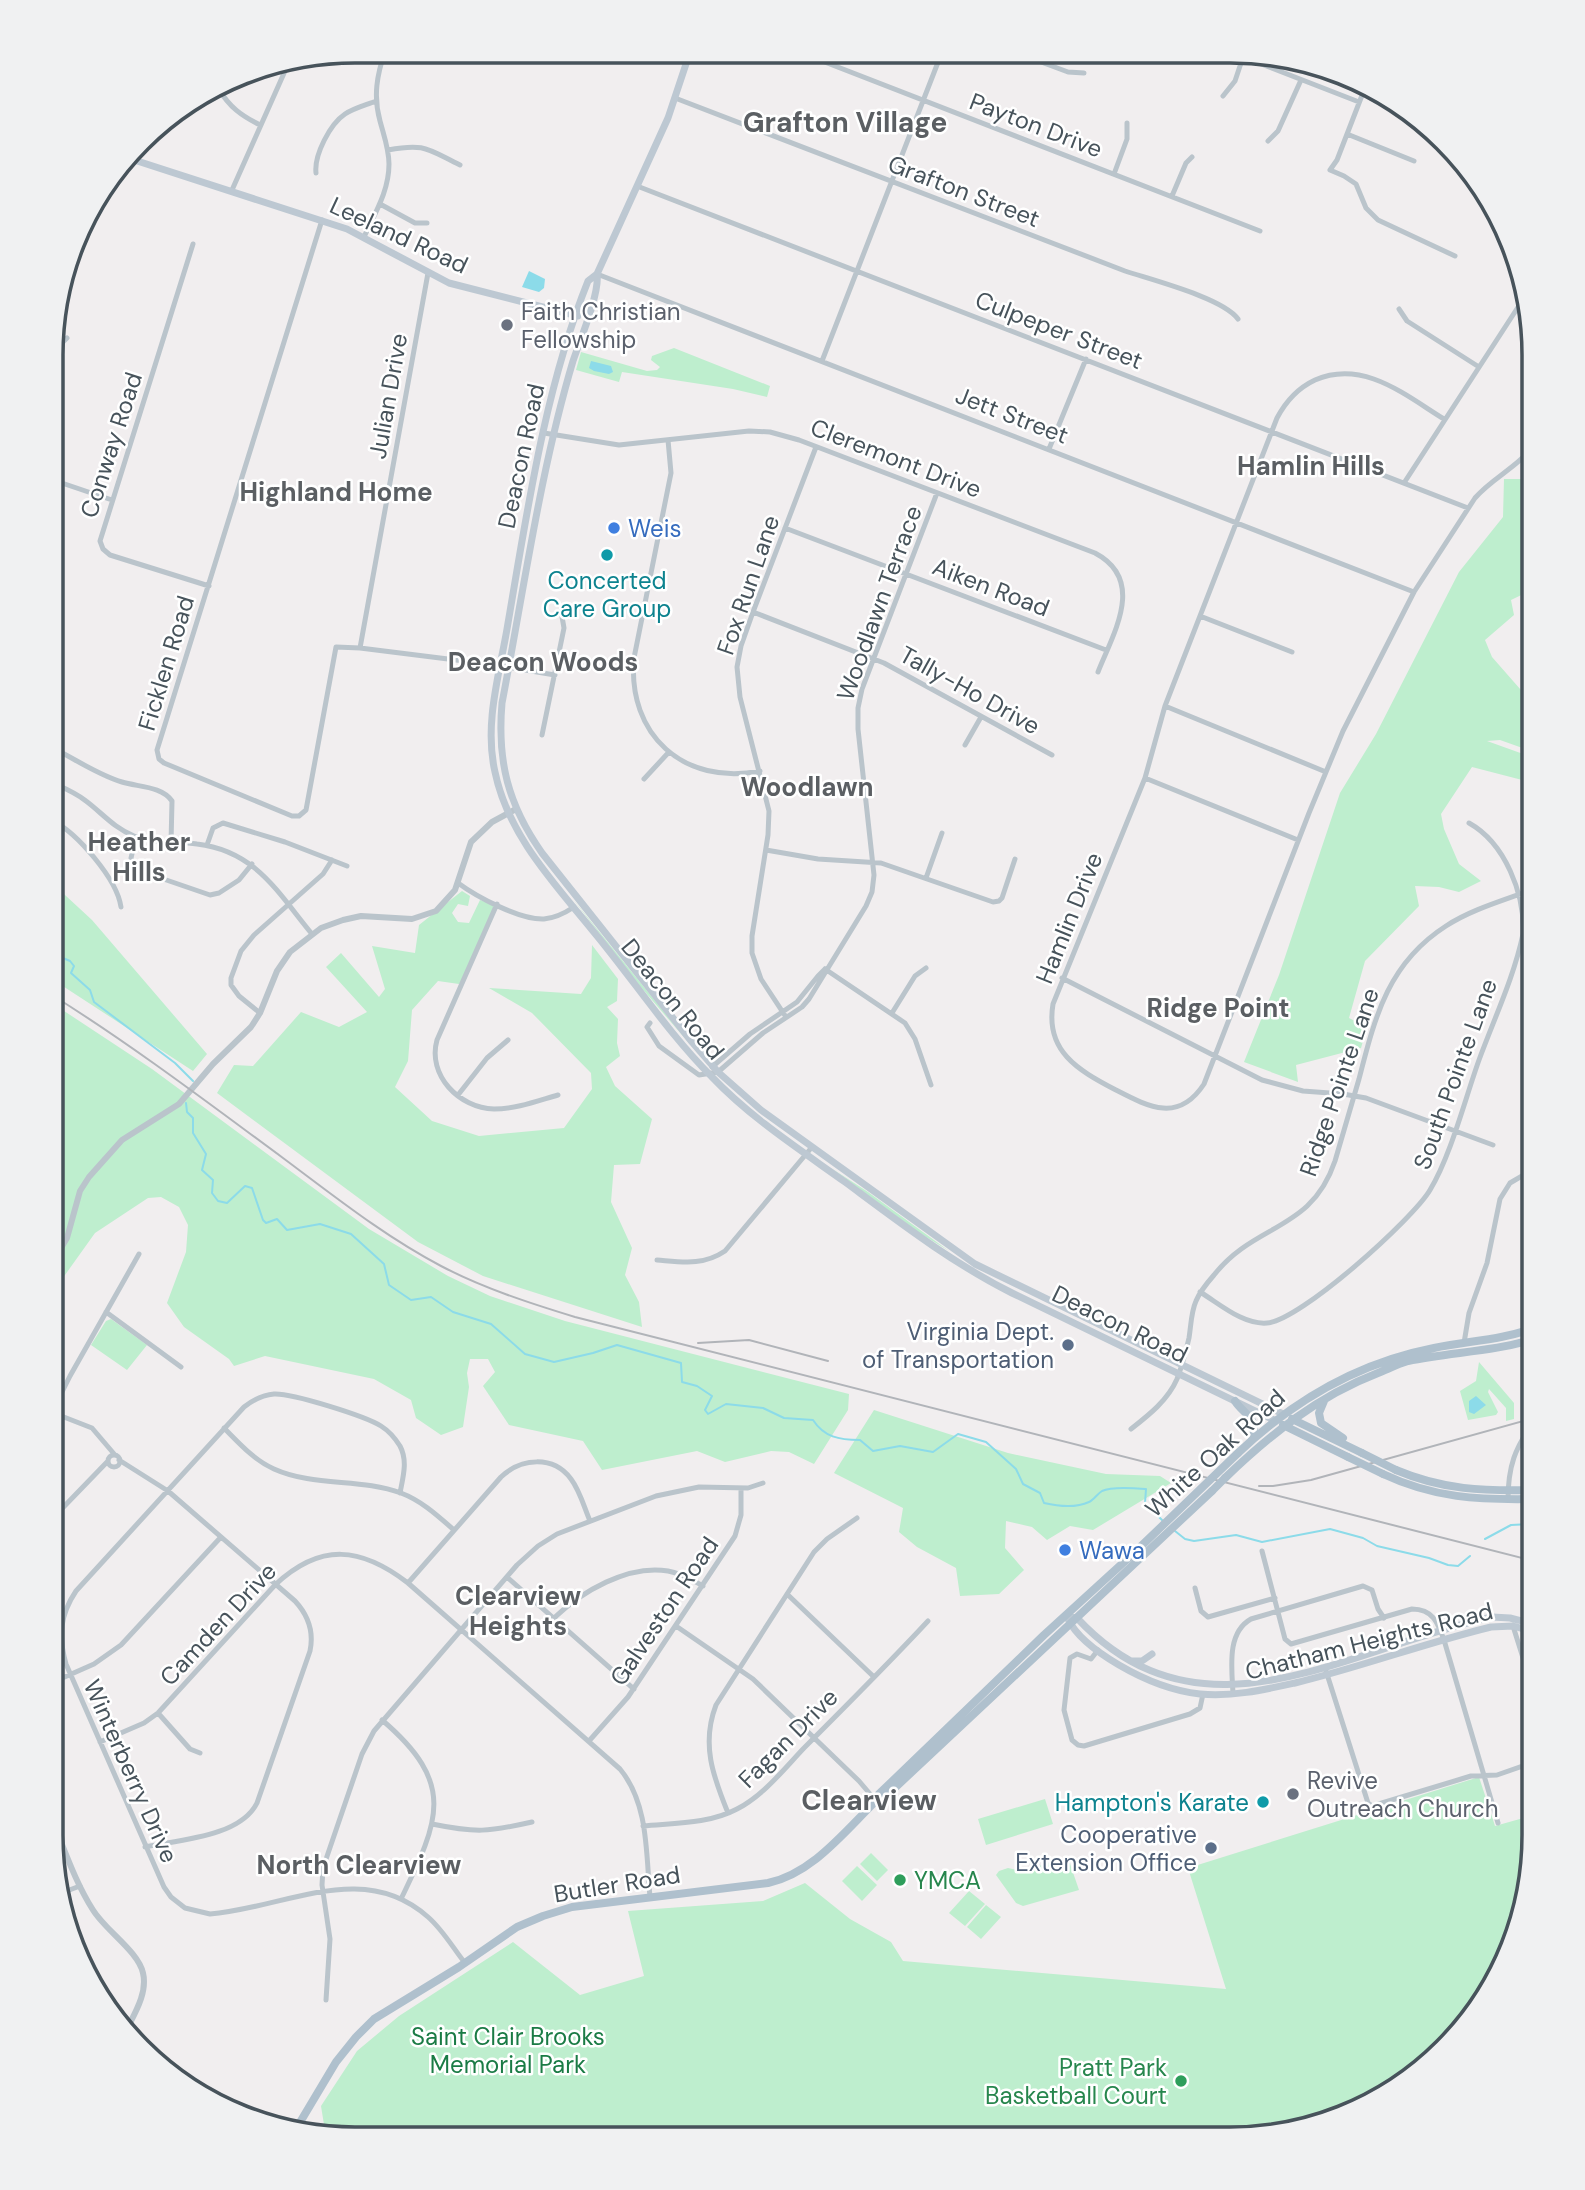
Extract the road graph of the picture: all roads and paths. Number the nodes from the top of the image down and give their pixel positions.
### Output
1 (381, 63) edge
2 (686, 63) edge
3 (827, 63) edge
4 (938, 63) edge
5 (1044, 63) edge
6 (1241, 64) edge
7 (1262, 65) edge
8 (284, 72) edge
9 (1084, 73) dead end
10 (1301, 80) junction
11 (223, 95) edge
12 (1362, 95) edge
13 (1223, 96) dead end
14 (675, 98) junction
15 (923, 100) junction
16 (376, 101) junction
17 (1359, 102) junction
18 (1127, 123) dead end
19 (260, 125) junction
20 (1347, 134) junction
21 (1268, 141) dead end
22 (388, 150) junction
23 (1192, 157) dead end
24 (136, 161) edge
25 (1414, 161) dead end
26 (460, 165) dead end
27 (316, 173) dead end
28 (1114, 174) junction
29 (892, 181) junction
30 (637, 186) junction
31 (232, 190) junction
32 (1172, 196) junction
33 (380, 204) junction
34 (322, 220) junction
35 (427, 223) dead end
36 (1260, 231) dead end
37 (364, 237) junction
38 (193, 244) dead end
39 (1455, 256) dead end
40 (857, 271) junction
41 (428, 273) junction
42 (597, 274) junction
43 (1518, 307) edge
44 (1399, 309) dead end
45 (575, 315) junction
46 (586, 319) junction
47 (1238, 319) dead end
48 (67, 338) dead end
49 (64, 341) edge
50 (1086, 359) junction
51 (822, 360) junction
52 (1479, 367) junction
53 (1444, 419) junction
54 (1271, 432) junction
55 (544, 433) junction
56 (553, 435) junction
57 (668, 440) junction
58 (816, 447) junction
59 (1049, 449) junction
60 (1522, 459) edge
61 (63, 483) edge
62 (1404, 483) junction
63 (937, 493) junction
64 (112, 500) junction
65 (1468, 508) junction
66 (1236, 522) junction
67 (785, 528) junction
68 (906, 574) junction
69 (209, 586) junction
70 (1414, 592) junction
71 (561, 611) dead end
72 (753, 612) junction
73 (1200, 616) junction
74 (360, 648) junction
75 (1107, 650) junction
76 (1292, 652) dead end
77 (874, 658) junction
78 (505, 667) junction
79 (1098, 671) dead end
80 (555, 675) junction
81 (1165, 706) junction
82 (981, 717) junction
83 (542, 735) dead end
84 (965, 745) dead end
85 (669, 752) junction
86 (63, 753) edge
87 (1052, 755) dead end
88 (760, 771) junction
89 (1326, 772) junction
90 (1145, 778) junction
91 (644, 779) dead end
92 (63, 788) edge
93 (513, 811) junction
94 (1469, 823) dead end
95 (63, 828) edge
96 (942, 833) dead end
97 (136, 837) junction
98 (1298, 841) junction
99 (171, 843) junction
100 (207, 845) junction
101 (766, 850) junction
102 (1015, 859) dead end
103 (332, 860) junction
104 (873, 861) junction
105 (252, 864) junction
106 (347, 866) dead end
107 (926, 878) junction
108 (458, 883) junction
109 (1522, 893) edge
110 (1518, 895) junction
111 (497, 904) junction
112 (289, 906) junction
113 (121, 907) dead end
114 (574, 907) junction
115 (1522, 913) edge
116 (1522, 930) edge
117 (312, 934) junction
118 (926, 968) dead end
119 (825, 970) junction
120 (1062, 978) junction
121 (260, 1013) junction
122 (892, 1013) junction
123 (785, 1015) junction
124 (650, 1023) dead end
125 (508, 1040) dead end
126 (1216, 1057) junction
127 (716, 1069) junction
128 (708, 1074) junction
129 (931, 1085) dead end
130 (458, 1095) junction
131 (558, 1095) dead end
132 (1354, 1095) junction
133 (1454, 1130) junction
134 (1493, 1145) dead end
135 (812, 1147) junction
136 (807, 1155) junction
137 (1522, 1176) edge
138 (63, 1245) edge
139 (139, 1254) dead end
140 (657, 1260) dead end
141 (1200, 1292) junction
142 (106, 1312) junction
143 (1522, 1331) edge
144 (1522, 1342) edge
145 (1466, 1347) junction
146 (181, 1367) dead end
147 (1180, 1369) junction
148 (63, 1389) edge
149 (1328, 1396) junction
150 (1235, 1401) junction
151 (1283, 1413) junction
152 (63, 1416) edge
153 (1293, 1419) junction
154 (1274, 1420) junction
155 (1284, 1426) junction
156 (225, 1428) junction
157 (1131, 1429) dead end
158 (1522, 1439) edge
159 (1251, 1441) junction
160 (1360, 1452) junction
161 (114, 1460) junction
162 (763, 1483) dead end
163 (741, 1488) junction
164 (168, 1491) junction
165 (1522, 1492) edge
166 (400, 1493) junction
167 (1508, 1495) junction
168 (1522, 1497) edge
169 (63, 1508) edge
170 (857, 1518) dead end
171 (590, 1521) junction
172 (454, 1530) junction
173 (221, 1537) junction
174 (1262, 1551) dead end
175 (1137, 1556) junction
176 (507, 1577) junction
177 (408, 1583) junction
178 (275, 1585) junction
179 (703, 1586) junction
180 (1195, 1588) dead end
181 (787, 1594) junction
182 (1275, 1598) junction
183 (1278, 1611) junction
184 (63, 1615) edge
185 (1066, 1615) junction
186 (554, 1618) junction
187 (1384, 1618) junction
188 (928, 1621) dead end
189 (1074, 1621) junction
190 (1522, 1621) edge
191 (676, 1626) junction
192 (1513, 1626) junction
193 (461, 1629) junction
194 (1522, 1629) edge
195 (1442, 1636) junction
196 (1098, 1650) junction
197 (63, 1654) edge
198 (1522, 1655) edge
199 (1126, 1660) junction
200 (739, 1668) junction
201 (1326, 1671) junction
202 (70, 1674) junction
203 (1163, 1675) junction
204 (63, 1677) edge
205 (874, 1678) junction
206 (1232, 1685) junction
207 (634, 1689) junction
208 (1203, 1694) junction
209 (1233, 1694) junction
210 (158, 1713) junction
211 (382, 1720) junction
212 (814, 1738) junction
213 (589, 1741) junction
214 (100, 1742) junction
215 (200, 1753) dead end
216 (1522, 1766) edge
217 (1484, 1776) junction
218 (876, 1801) junction
219 (728, 1814) junction
220 (532, 1822) dead end
221 (1498, 1823) dead end
222 (432, 1824) junction
223 (643, 1826) junction
224 (145, 1847) junction
225 (64, 1855) edge
226 (80, 1886) junction
227 (69, 1890) edge
228 (323, 1892) junction
229 (650, 1897) junction
230 (401, 1899) junction
231 (465, 1963) junction
232 (326, 2000) dead end
233 (130, 2022) edge
234 (300, 2122) edge

1 - 16 street
2 - 14 main road, Deacon Road
3 - 15 street, Payton Drive
4 - 15 street
5 - 9 street
6 - 13 street
7 - 10 street
8 - 19 street
10 - 17 street
10 - 21 street
11 - 19 street
12 - 17 street
14 - 29 street, Grafton Street
14 - 30 main road, Deacon Road
15 - 28 street, Payton Drive
15 - 29 street
16 - 22 street
16 - 27 street
17 - 20 street
18 - 28 street
19 - 31 street
20 - 25 street
20 - 39 street
22 - 26 street
22 - 33 street
23 - 32 street
24 - 31 main road, Leeland Road
28 - 32 street, Payton Drive
29 - 40 street
29 - 47 street, Grafton Street
30 - 40 street, Culpeper Street
30 - 42 main road, Deacon Road
31 - 34 main road, Leeland Road
32 - 36 street, Payton Drive
33 - 35 street
33 - 37 street
34 - 37 main road, Leeland Road
34 - 69 street, Ficklen Road
37 - 41 main road, Leeland Road
38 - 64 street, Conway Road
40 - 50 street, Culpeper Street
40 - 51 street
41 - 45 main road, Leeland Road
41 - 74 street, Julian Drive
42 - 45 main road, Deacon Road
42 - 46 main road, Deacon Road
42 - 51 street, Jett Street
43 - 52 street
44 - 52 street
45 - 46 main road
45 - 55 main road, Deacon Road
46 - 56 main road, Deacon Road
48 - 49 street
50 - 54 street, Culpeper Street
50 - 59 street
51 - 59 street, Jett Street
52 - 53 street
53 - 54 street, Hamlin Drive
53 - 62 street
54 - 62 street, Culpeper Street
54 - 66 street, Hamlin Drive
55 - 56 street, Cleremont Drive
55 - 78 main road, Deacon Road
56 - 57 street, Cleremont Drive
56 - 78 main road, Deacon Road
57 - 58 street, Cleremont Drive
57 - 85 street
58 - 63 street, Cleremont Drive
58 - 67 street, Fox Run Lane
59 - 66 street, Jett Street
60 - 65 street, Hamlin Drive
61 - 64 street
62 - 65 street, Culpeper Street
63 - 68 street, Woodlawn Terrace
63 - 75 street, Cleremont Drive
64 - 69 street, Conway Road
65 - 70 street, Hamlin Drive
66 - 70 street, Jett Street
66 - 73 street, Hamlin Drive
67 - 68 street, Aiken Road
67 - 72 street, Fox Run Lane
68 - 75 street, Aiken Road
68 - 77 street, Woodlawn Terrace
69 - 74 street, Ficklen Road
70 - 89 street, Hamlin Drive
71 - 80 street
72 - 77 street, Tally-Ho Drive
72 - 88 street, Fox Run Lane
73 - 76 street
73 - 81 street, Hamlin Drive
74 - 78 street, Ficklen Road
75 - 79 street, Cleremont Drive
77 - 82 street, Tally-Ho Drive
77 - 104 street, Woodlawn Terrace
78 - 80 street, Ficklen Road
78 - 93 main road, Deacon Road
80 - 83 street
81 - 89 street
81 - 90 street, Hamlin Drive
82 - 84 street
82 - 87 street, Tally-Ho Drive
85 - 88 street
85 - 91 street
86 - 99 street
88 - 101 street, Fox Run Lane
89 - 98 street, Hamlin Drive
90 - 98 street
90 - 120 street, Hamlin Drive
92 - 97 street
93 - 108 street
93 - 114 main road, Deacon Road
93 - 127 main road, Deacon Road
94 - 110 street, South Pointe Lane
95 - 113 street
96 - 107 street
97 - 99 street
97 - 105 street
98 - 126 street, Hamlin Drive
99 - 100 street
100 - 103 street
100 - 105 street
101 - 104 street
101 - 123 street, Fox Run Lane
102 - 107 street
103 - 106 street
103 - 112 street
104 - 107 street
104 - 119 street, Woodlawn Terrace
105 - 112 street
108 - 111 street
108 - 117 street
109 - 110 street, Ridge Pointe Lane
110 - 115 street, South Pointe Lane
110 - 132 street, Ridge Pointe Lane
111 - 114 street
111 - 130 street
112 - 117 street
112 - 121 street
114 - 128 main road, Deacon Road
116 - 133 street, South Pointe Lane
117 - 121 street
118 - 122 street
119 - 122 street
119 - 123 street, Woodlawn Terrace
120 - 126 street
120 - 126 street, Hamlin Drive
121 - 138 street
122 - 129 street
123 - 127 street, Woodlawn Terrace
124 - 128 street
125 - 130 street
126 - 132 street
127 - 128 street
127 - 135 main road, Deacon Road
128 - 136 main road, Deacon Road
130 - 131 street
132 - 133 street
132 - 141 street, Ridge Pointe Lane
133 - 134 street
133 - 141 street, South Pointe Lane
135 - 136 street
135 - 147 main road, Deacon Road
136 - 140 street
136 - 147 main road, Deacon Road
137 - 145 street
139 - 142 street
141 - 147 street, Ridge Pointe Lane
142 - 146 street
142 - 148 street
143 - 145 main road, White Oak Road
144 - 145 main road, White Oak Road
145 - 149 main road, White Oak Road
145 - 151 main road, White Oak Road
147 - 150 main road, Deacon Road
147 - 151 main road, Deacon Road
147 - 157 street, Ridge Pointe Lane
149 - 153 main road, White Oak Road
149 - 160 main road
150 - 154 main road, Deacon Road
150 - 159 main road
151 - 153 main road, Deacon Road
151 - 154 main road, White Oak Road
152 - 161 street
153 - 155 main road, White Oak Road
153 - 160 main road, Deacon Road
154 - 155 main road, Deacon Road
154 - 159 main road, White Oak Road
155 - 167 main road, Deacon Road, bridge
155 - 175 main road, White Oak Road, bridge
156 - 164 street, Winterberry Drive
156 - 166 street
156 - 166 street, Winterberry Drive
158 - 167 street
159 - 175 main road, White Oak Road, bridge
160 - 167 main road, bridge
161 - 164 street
161 - 169 street
162 - 163 street
163 - 171 street
163 - 179 street, Galveston Road
164 - 173 street
164 - 184 street, Winterberry Drive
165 - 167 main road
166 - 172 street
167 - 168 main road
170 - 181 street
171 - 172 street
171 - 176 street
172 - 177 street
173 - 178 street
173 - 202 street
174 - 182 street
175 - 185 main road, White Oak Road
175 - 189 main road, White Oak Road
176 - 186 street
176 - 193 street
177 - 178 street, Camden Drive
177 - 193 street, Camden Drive
178 - 210 street, Camden Drive
178 - 224 street
179 - 186 street
179 - 191 street, Galveston Road
180 - 182 street
181 - 200 street
181 - 205 street
182 - 183 street
183 - 187 street
183 - 187 street
183 - 206 street
185 - 189 main road, Chatham Heights Road
185 - 218 main road, Butler Road
186 - 207 street
187 - 195 street
188 - 205 street, Fagan Drive
189 - 196 main road, Chatham Heights Road
189 - 199 main road, Chatham Heights Road
189 - 218 main road, Butler Road
190 - 195 main road, Chatham Heights Road
191 - 200 street
191 - 207 street, Galveston Road
192 - 194 main road, Chatham Heights Road
192 - 195 main road, Chatham Heights Road
192 - 198 street
193 - 211 street
193 - 213 street, Camden Drive
195 - 201 main road, Chatham Heights Road
195 - 217 street
196 - 208 main road, Chatham Heights Road
196 - 208 street
197 - 202 street, Winterberry Drive
199 - 203 main road, Chatham Heights Road
199 - 203 main road
200 - 212 street
200 - 219 street
201 - 206 main road, Chatham Heights Road
201 - 209 main road, Chatham Heights Road
201 - 217 street
202 - 204 street
202 - 214 street, Winterberry Drive
203 - 206 main road, Chatham Heights Road
205 - 212 street, Fagan Drive
206 - 209 street
207 - 213 street, Galveston Road
208 - 209 main road, Chatham Heights Road
210 - 214 street, Camden Drive
210 - 215 street
211 - 222 street
211 - 228 street
212 - 218 street
212 - 219 street, Fagan Drive
213 - 223 street, Camden Drive
214 - 224 street, Winterberry Drive
216 - 217 street
217 - 221 street
218 - 229 main road, Butler Road
219 - 223 street, Fagan Drive
220 - 222 street
222 - 230 street
223 - 229 street, Camden Drive
224 - 228 street, Winterberry Drive
225 - 226 street
226 - 227 street
226 - 233 street
228 - 230 street, Winterberry Drive
228 - 232 street
229 - 231 main road, Butler Road
230 - 231 street, Winterberry Drive
231 - 234 main road, Butler Road

